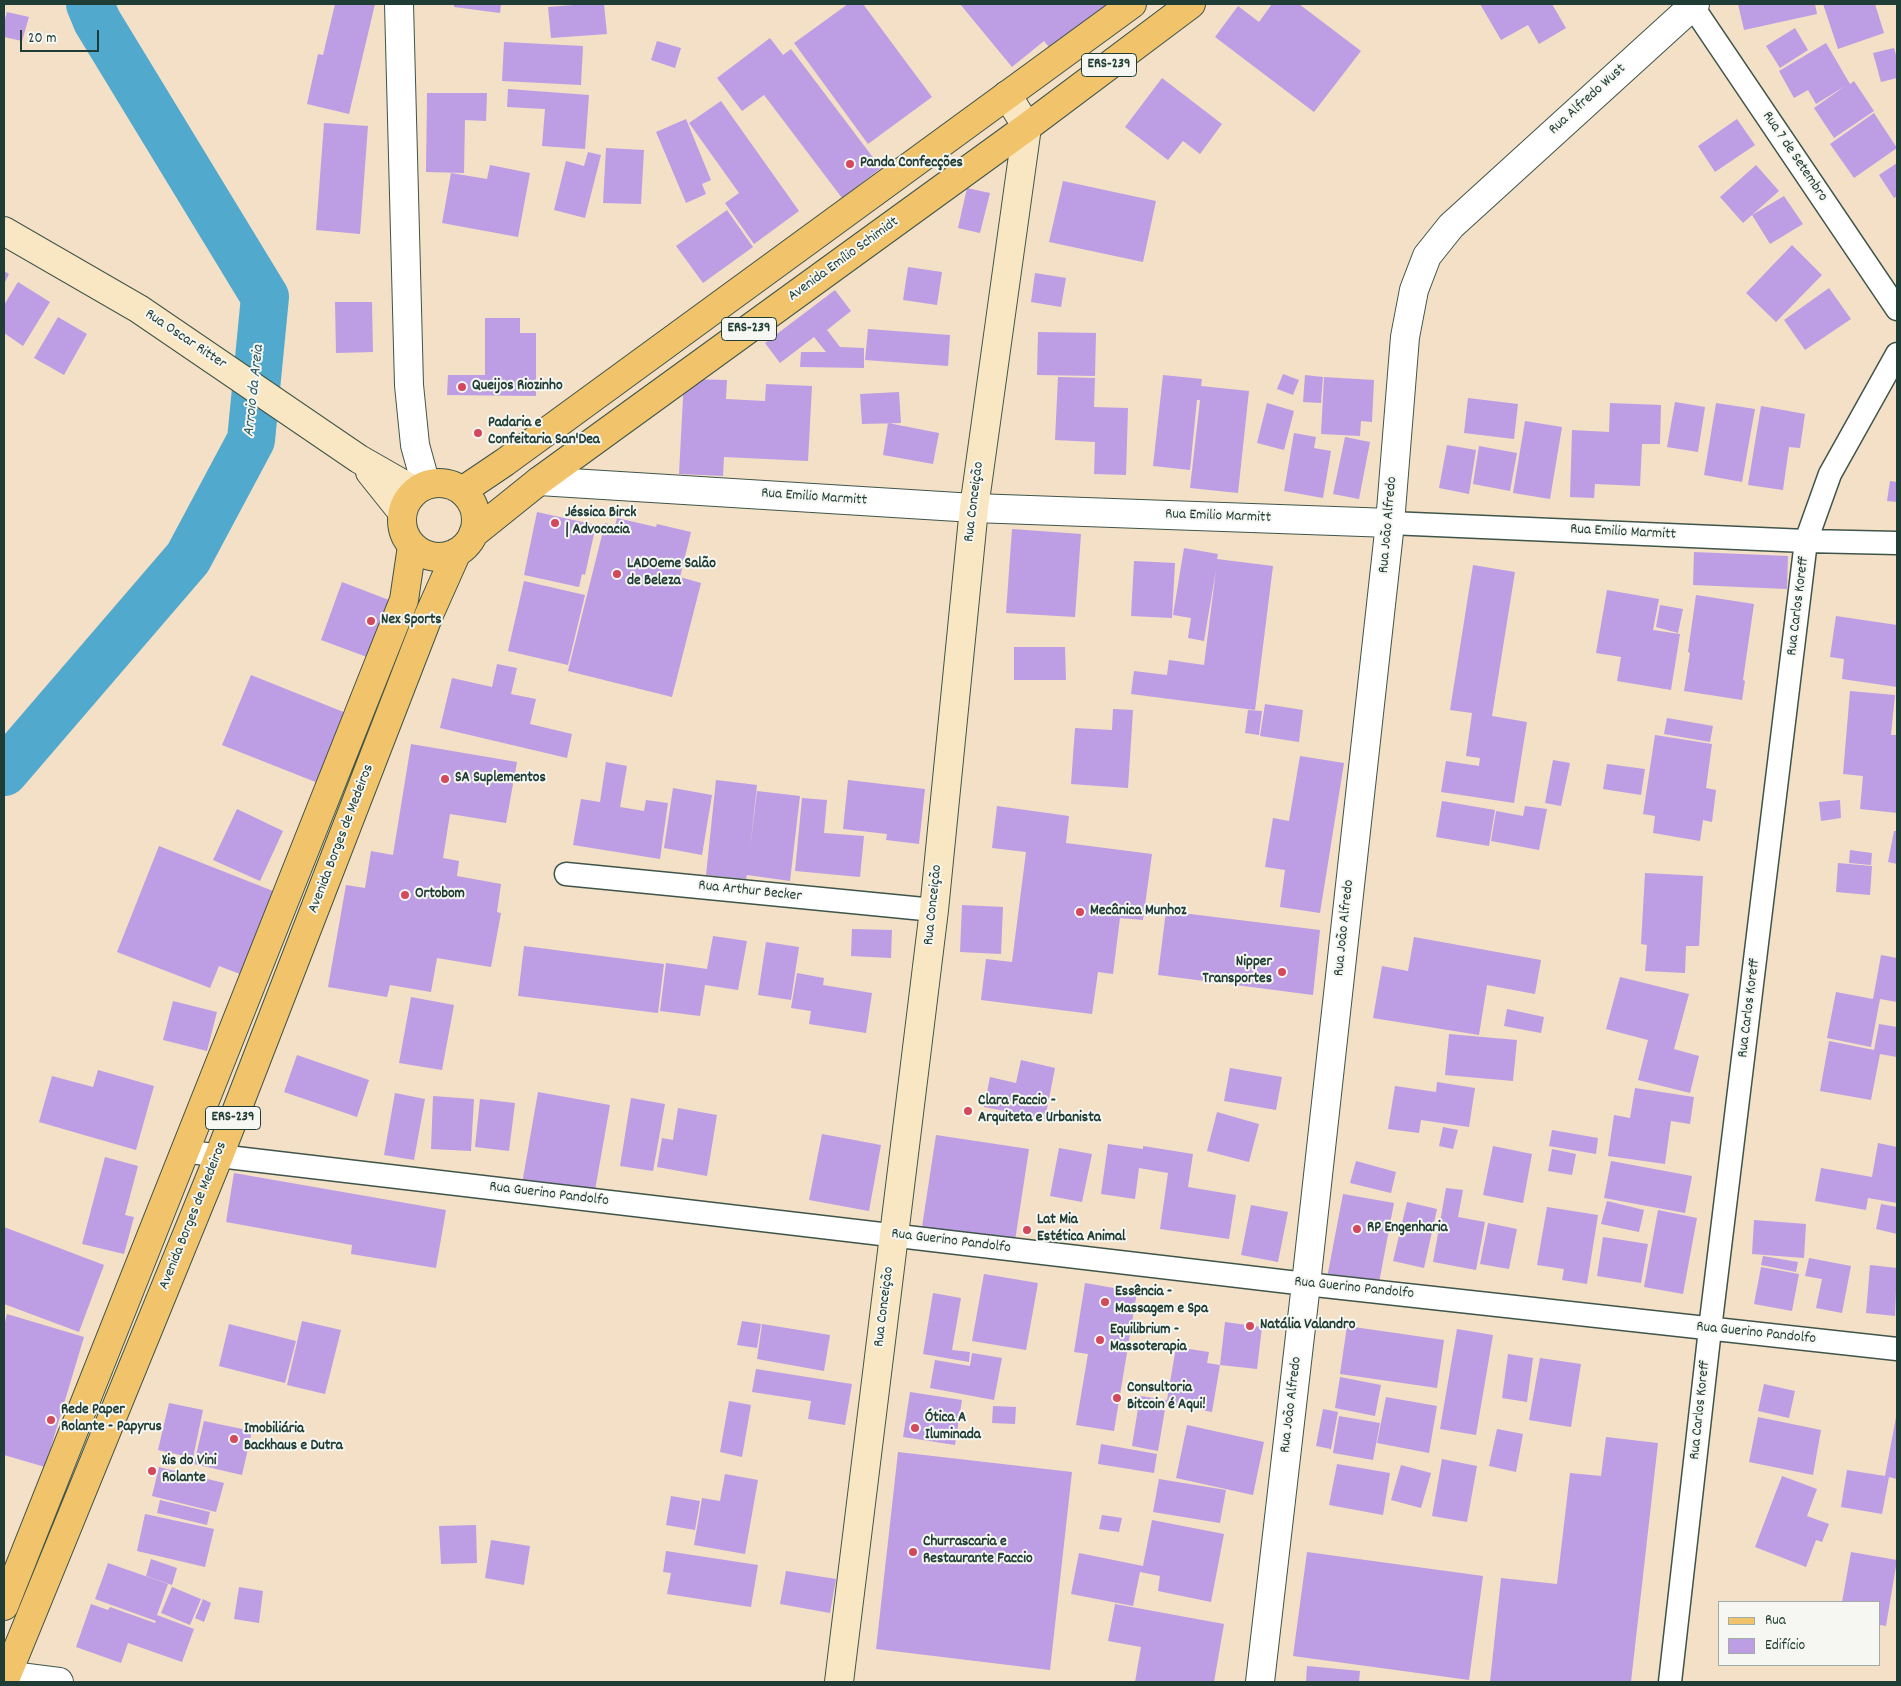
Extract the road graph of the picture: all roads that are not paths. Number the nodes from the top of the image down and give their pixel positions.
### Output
1 (399, 4) edge
2 (1132, 4) edge
3 (1191, 4) edge
4 (1693, 4) edge
5 (1007, 95) junction
6 (1027, 127) junction
7 (1482, 196) joint
8 (4, 231) edge
9 (1897, 310) edge
10 (685, 330) junction
11 (1897, 354) edge
12 (708, 359) junction
13 (540, 481) junction
14 (462, 492) junction
15 (415, 496) junction
16 (974, 508) junction
17 (1390, 523) junction
18 (1806, 541) junction
19 (465, 543) junction
20 (1897, 543) edge
21 (412, 546) junction
22 (566, 874) dead end
23 (934, 910) junction
24 (185, 1151) junction
25 (219, 1156) junction
26 (893, 1235) junction
27 (1306, 1284) junction
28 (1710, 1329) junction
29 (1897, 1349) edge
30 (33, 1532) junction
31 (61, 1543) junction
32 (4, 1606) edge
33 (5, 1678) edge
34 (59, 1682) edge
35 (840, 1682) edge
36 (1260, 1682) edge
37 (1670, 1682) edge

1 - 15 street
2 - 5 main road, ERS-239
3 - 6 main road, Avenida Emílio Schimidt / ERS-239
4 - 7 street, Rua Alfredo Wust
4 - 9 street, Rua 7 de Setembro
5 - 6 main road
5 - 10 main road, ERS-239
6 - 12 main road, Avenida Emílio Schimidt / ERS-239
6 - 16 main road, Rua Conceição
7 - 17 street, Rua João Alfredo
8 - 15 main road, Rua Oscar Ritter
10 - 12 main road
10 - 14 main road, ERS-239
11 - 18 street, Rua Carlos Koreff
12 - 13 main road, Avenida Emílio Schimidt / ERS-239
13 - 16 street, Rua Emilio Marmitt
13 - 19 main road, Avenida Emílio Schimidt / ERS-239
14 - 15 main road
14 - 19 main road
15 - 21 main road
16 - 17 street, Rua Emilio Marmitt
16 - 23 main road, Rua Conceição
17 - 18 street, Rua Emilio Marmitt
17 - 27 street, Rua João Alfredo
18 - 20 street, Rua Emilio Marmitt
18 - 28 street, Rua Carlos Koreff
19 - 21 main road
19 - 25 main road, Avenida Borges de Medeiros / ERS-239
21 - 24 main road, Avenida Borges de Medeiros / ERS-239
22 - 23 street, Rua Arthur Becker
23 - 26 main road, Rua Conceição
24 - 25 street, Rua Guerino Pandolfo
24 - 30 main road, Avenida Borges de Medeiros / ERS-239
25 - 26 street, Rua Guerino Pandolfo
25 - 31 main road, Avenida Borges de Medeiros / ERS-239
26 - 27 street, Rua Guerino Pandolfo
26 - 35 main road, Rua Conceição
27 - 28 street, Rua Guerino Pandolfo
27 - 36 street, Rua João Alfredo
28 - 29 street, Rua Guerino Pandolfo
28 - 37 street, Rua Carlos Koreff
30 - 31 main road
30 - 32 main road, Avenida Borges de Medeiros / ERS-239
31 - 33 main road, Avenida Borges de Medeiros / ERS-239
33 - 34 street

